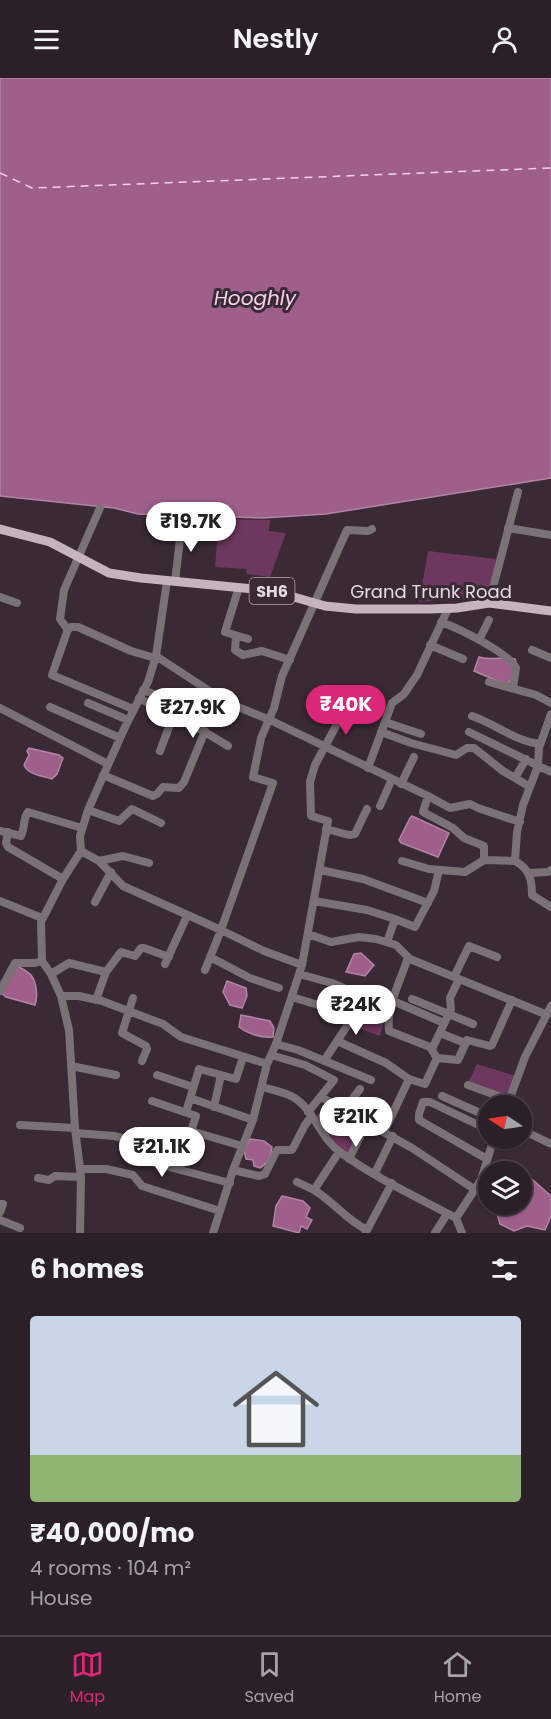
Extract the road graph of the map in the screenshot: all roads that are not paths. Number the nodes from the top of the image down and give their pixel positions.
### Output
1 (518, 492) dead end
2 (100, 507) dead end
3 (182, 523) dead end
4 (508, 528) junction
5 (0, 529) edge
6 (372, 529) dead end
7 (551, 535) edge
8 (79, 559) junction
9 (171, 581) junction
10 (239, 587) junction
11 (0, 597) edge
12 (17, 603) dead end
13 (489, 603) junction
14 (314, 604) junction
15 (448, 609) junction
16 (551, 611) edge
17 (489, 620) dead end
18 (441, 622) junction
19 (68, 630) junction
20 (236, 636) junction
21 (248, 639) dead end
22 (479, 640) junction
23 (430, 645) junction
24 (532, 650) dead end
25 (156, 657) junction
26 (551, 658) edge
27 (463, 659) dead end
28 (290, 660) junction
29 (489, 682) dead end
30 (513, 688) junction
31 (143, 690) junction
32 (220, 697) junction
33 (139, 698) junction
34 (88, 703) dead end
35 (551, 703) edge
36 (50, 707) dead end
37 (0, 708) edge
38 (133, 709) junction
39 (343, 713) dead end
40 (551, 714) edge
41 (174, 716) junction
42 (472, 716) dead end
43 (128, 720) junction
44 (270, 720) junction
45 (385, 722) junction
46 (197, 726) junction
47 (204, 731) junction
48 (381, 732) junction
49 (469, 732) dead end
50 (421, 734) dead end
51 (120, 738) junction
52 (540, 744) junction
53 (228, 746) dead end
54 (326, 746) junction
55 (160, 751) dead end
56 (414, 757) dead end
57 (526, 759) junction
58 (108, 764) junction
59 (538, 766) junction
60 (368, 768) junction
61 (551, 772) edge
62 (103, 775) junction
63 (515, 778) junction
64 (392, 779) junction
65 (401, 784) junction
66 (530, 787) junction
67 (428, 796) junction
68 (380, 806) dead end
69 (367, 809) dead end
70 (88, 810) junction
71 (520, 822) junction
72 (161, 823) dead end
73 (82, 828) junction
74 (326, 829) junction
75 (4, 832) edge
76 (81, 851) junction
77 (484, 860) junction
78 (99, 861) junction
79 (402, 861) dead end
80 (515, 861) junction
81 (149, 863) dead end
82 (320, 870) junction
83 (440, 870) junction
84 (551, 870) edge
85 (111, 872) junction
86 (528, 873) junction
87 (63, 879) junction
88 (0, 901) edge
89 (314, 901) junction
90 (95, 902) dead end
91 (428, 903) junction
92 (551, 908) edge
93 (187, 916) junction
94 (42, 918) junction
95 (395, 919) junction
96 (220, 930) junction
97 (308, 934) junction
98 (387, 942) junction
99 (210, 957) junction
100 (408, 957) junction
101 (497, 957) dead end
102 (42, 961) junction
103 (302, 965) junction
104 (205, 969) dead end
105 (106, 972) junction
106 (51, 974) junction
107 (299, 974) junction
108 (457, 978) junction
109 (279, 988) dead end
110 (0, 991) edge
111 (61, 996) junction
112 (359, 996) junction
113 (292, 997) junction
114 (133, 998) dead end
115 (412, 999) dead end
116 (96, 1000) junction
117 (512, 1000) junction
118 (391, 1004) junction
119 (551, 1006) edge
120 (129, 1012) junction
121 (449, 1013) junction
122 (548, 1014) edge
123 (351, 1015) junction
124 (444, 1023) junction
125 (473, 1024) dead end
126 (440, 1033) junction
127 (338, 1041) junction
128 (465, 1043) junction
129 (276, 1044) junction
130 (432, 1049) junction
131 (271, 1055) junction
132 (243, 1057) junction
133 (437, 1058) junction
134 (324, 1060) junction
135 (142, 1061) dead end
136 (267, 1064) junction
137 (71, 1066) junction
138 (116, 1075) dead end
139 (157, 1075) dead end
140 (221, 1075) junction
141 (409, 1079) junction
142 (371, 1080) dead end
143 (468, 1085) dead end
144 (193, 1087) junction
145 (262, 1087) junction
146 (360, 1089) dead end
147 (490, 1095) edge
148 (511, 1095) edge
149 (442, 1096) dead end
150 (321, 1097) junction
151 (190, 1098) junction
152 (152, 1101) dead end
153 (214, 1107) junction
154 (344, 1110) junction
155 (186, 1112) junction
156 (478, 1112) edge
157 (310, 1114) junction
158 (253, 1120) junction
159 (367, 1123) junction
160 (20, 1125) dead end
161 (478, 1125) edge
162 (75, 1131) junction
163 (191, 1131) junction
164 (384, 1132) junction
165 (532, 1135) edge
166 (393, 1136) junction
167 (551, 1144) edge
168 (242, 1146) junction
169 (490, 1149) edge
170 (339, 1152) junction
171 (349, 1159) junction
172 (487, 1159) junction
173 (179, 1169) junction
174 (233, 1170) junction
175 (81, 1173) junction
176 (375, 1173) junction
177 (38, 1178) dead end
178 (230, 1182) junction
179 (297, 1182) dead end
180 (392, 1183) junction
181 (474, 1189) junction
182 (314, 1190) junction
183 (0, 1204) edge
184 (220, 1211) junction
185 (0, 1212) edge
186 (447, 1214) junction
187 (456, 1218) junction
188 (0, 1220) edge
189 (20, 1228) dead end
190 (366, 1231) edge
191 (80, 1233) edge
192 (213, 1233) edge
193 (435, 1233) edge
194 (462, 1233) edge

1 - 4 street
2 - 8 street
3 - 9 street
4 - 7 street
4 - 13 street
5 - 8 main road, Grand Trunk Road / SH6
6 - 14 street
8 - 9 main road, Grand Trunk Road / SH6
8 - 19 street
9 - 10 main road, Grand Trunk Road / SH6
9 - 25 street
10 - 14 main road, Grand Trunk Road / SH6
10 - 20 street
11 - 12 street
13 - 15 main road, Grand Trunk Road / SH6
13 - 16 main road, Grand Trunk Road / SH6
14 - 15 main road, Grand Trunk Road / SH6
14 - 28 street
15 - 18 street
17 - 22 street
18 - 22 street
18 - 23 street
19 - 25 street
19 - 38 street
20 - 21 street
20 - 28 street
22 - 30 street
23 - 27 street
23 - 45 street
24 - 26 street
25 - 31 street
25 - 32 street
28 - 44 street
29 - 30 street
30 - 35 street
31 - 33 street
31 - 41 street
32 - 44 street
32 - 46 street
33 - 38 street
33 - 41 street
34 - 43 street
36 - 51 street
37 - 58 street
38 - 43 street
39 - 54 street
40 - 52 street
41 - 46 street
41 - 55 street
42 - 52 street
43 - 51 street
44 - 54 street
44 - 96 street
45 - 48 street
45 - 50 street
46 - 47 street
47 - 53 street
47 - 62 street
48 - 60 street
48 - 63 street
49 - 57 street
51 - 58 street
52 - 59 street
54 - 60 street
54 - 74 street
56 - 65 street
57 - 59 street
57 - 63 street
58 - 62 street
59 - 61 street
59 - 66 street
60 - 64 street
62 - 70 street
63 - 66 street
64 - 65 street
64 - 68 street
65 - 67 street
66 - 71 street
67 - 71 street
67 - 77 street
69 - 74 street
70 - 72 street
70 - 73 street
71 - 80 street
73 - 75 street
73 - 76 street
74 - 82 street
75 - 87 street
76 - 78 street
76 - 87 street
77 - 80 street
77 - 83 street
78 - 81 street
78 - 85 street
79 - 83 street
80 - 86 street
82 - 89 street
82 - 91 street
83 - 91 street
84 - 86 street
85 - 90 street
85 - 93 street
86 - 92 street
87 - 94 street
88 - 94 street
89 - 95 street
89 - 97 street
91 - 95 street
93 - 96 street
93 - 105 street
94 - 102 street
95 - 98 street
96 - 99 street
96 - 103 street
97 - 98 street
97 - 103 street
98 - 100 street
99 - 104 street
99 - 109 street
100 - 108 street
100 - 118 street
101 - 108 street
102 - 106 street
102 - 110 street
103 - 107 street
105 - 106 street
105 - 116 street
106 - 111 street
107 - 112 street
107 - 113 street
108 - 117 street
108 - 121 street
111 - 116 street
111 - 137 street
112 - 118 street
112 - 123 street
113 - 123 street
113 - 129 street
114 - 120 street
115 - 121 street
116 - 120 street
117 - 122 street
117 - 128 street
118 - 124 street
118 - 130 street
119 - 122 street
120 - 132 street
120 - 135 street
121 - 124 street
121 - 125 street
122 - 148 street
123 - 127 street
124 - 126 street
126 - 128 street
126 - 130 street
127 - 134 street
127 - 141 street
128 - 133 street
129 - 131 street
129 - 134 street
130 - 133 street
131 - 136 street
131 - 150 street
132 - 136 street
132 - 140 street
133 - 141 street
134 - 142 street
136 - 145 street
137 - 138 street
137 - 162 street
139 - 144 street
140 - 144 street
140 - 153 street
141 - 164 street
143 - 147 street
144 - 151 street
145 - 157 street
145 - 158 street
146 - 154 street
149 - 156 street
150 - 154 street
150 - 157 street
151 - 153 street
151 - 155 street
152 - 155 street
153 - 158 street
154 - 159 street
155 - 163 street
157 - 170 street
157 - 174 street
158 - 168 street
159 - 164 street
159 - 171 street
160 - 162 street
161 - 172 street
162 - 173 street
162 - 175 street
163 - 168 street
163 - 173 street
164 - 166 street
165 - 167 street
166 - 176 street
166 - 181 street
168 - 174 street
169 - 172 street
170 - 171 street
170 - 182 street
171 - 176 street
172 - 181 street
173 - 178 street
174 - 178 street
175 - 177 street
175 - 184 street
175 - 191 street
176 - 180 street
178 - 184 street
179 - 182 street
180 - 186 street
180 - 190 street
181 - 187 street
182 - 190 street
183 - 185 street
184 - 192 street
186 - 187 street
186 - 193 street
187 - 194 street
188 - 189 street

